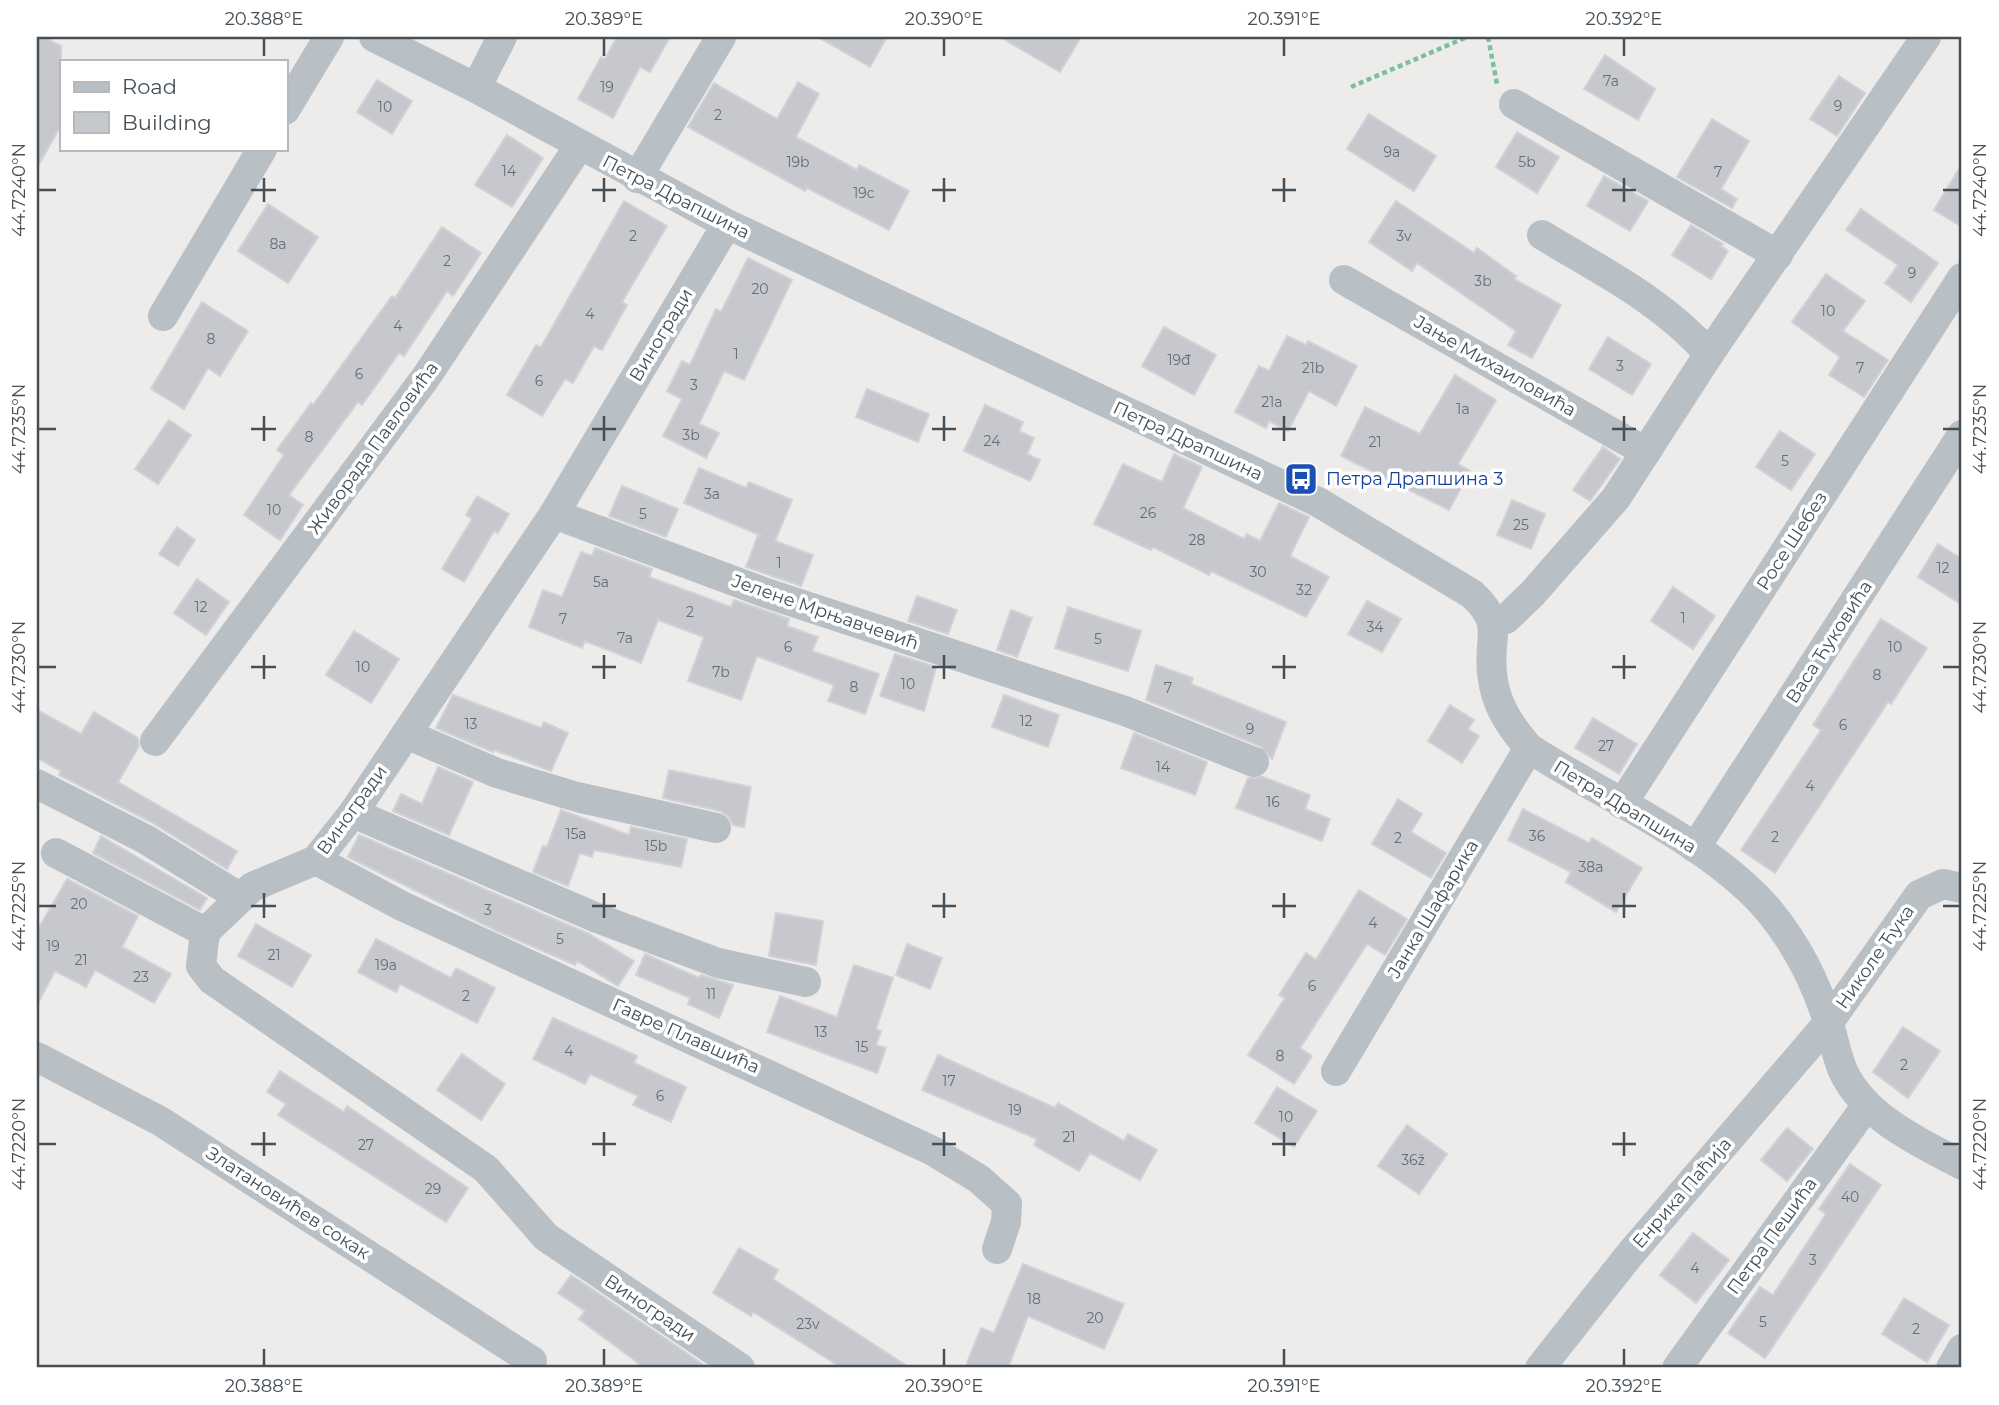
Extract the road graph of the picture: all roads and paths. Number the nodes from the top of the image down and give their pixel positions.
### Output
1 (329, 37) edge
2 (374, 37) edge
3 (502, 37) edge
4 (721, 37) edge
5 (1467, 37) edge
6 (1488, 37) edge
7 (1926, 37) edge
8 (1351, 87) dead end
9 (475, 88) junction
10 (1514, 104) joint
11 (287, 107) edge
12 (579, 146) junction
13 (261, 150) edge
14 (637, 178) junction
15 (727, 225) junction
16 (1542, 235) dead end
17 (1778, 254) junction
18 (1962, 278) edge
19 (1344, 280) dead end
20 (163, 316) dead end
21 (1709, 354) junction
22 (1962, 435) edge
23 (1646, 452) junction
24 (554, 513) junction
25 (1494, 623) junction
26 (405, 734) junction
27 (155, 741) dead end
28 (1529, 748) junction
29 (1254, 762) dead end
30 (37, 784) edge
31 (1622, 804) junction
32 (353, 813) junction
33 (716, 828) dead end
34 (1695, 848) junction
35 (56, 853) dead end
36 (316, 860) junction
37 (1962, 888) edge
38 (241, 898) junction
39 (205, 932) junction
40 (806, 982) dead end
41 (1829, 1023) junction
42 (37, 1057) edge
43 (1336, 1071) dead end
44 (1867, 1105) junction
45 (1962, 1165) edge
46 (996, 1249) dead end
47 (1962, 1349) edge
48 (532, 1361) dead end
49 (740, 1368) edge
50 (1540, 1368) edge
51 (1677, 1368) edge
52 (1951, 1368) edge

1 - 11 street
2 - 9 street, Петра Драпшина
3 - 9 street
4 - 14 street
5 - 8 path
6 - 10 path
7 - 17 street
9 - 12 street, Петра Драпшина
10 - 17 street
12 - 14 street, Петра Драпшина
12 - 27 street, Живорада Павловића
13 - 20 street
14 - 15 street, Петра Драпшина
15 - 24 street, Виногради
15 - 25 street, Петра Драпшина
16 - 21 street
17 - 21 street
18 - 31 street, Росе Шебез
19 - 23 street, Јање Михаиловића
21 - 23 street
22 - 34 street, Васа Ћуковића
23 - 25 street
24 - 26 street, Виногради
24 - 29 street, Јелене Мрњавчевић
25 - 28 street, Петра Драпшина
26 - 32 street, Виногради
26 - 33 street
28 - 31 street, Петра Драпшина
28 - 43 street, Јанка Шафарика
30 - 38 street
31 - 34 street, Петра Драпшина
32 - 36 street, Виногради
32 - 40 street
34 - 41 street, Петра Драпшина
35 - 39 street
36 - 38 street, Виногради
36 - 46 street, Гавре Плавшића
37 - 41 street, Николе Ћука
38 - 39 street, Виногради
39 - 49 street, Виногради
41 - 44 street, Петра Драпшина
41 - 50 street, Енрика Паћија
42 - 48 street, Златановићев сокак
44 - 45 street, Петра Драпшина
44 - 51 street, Петра Пешића
47 - 52 street

